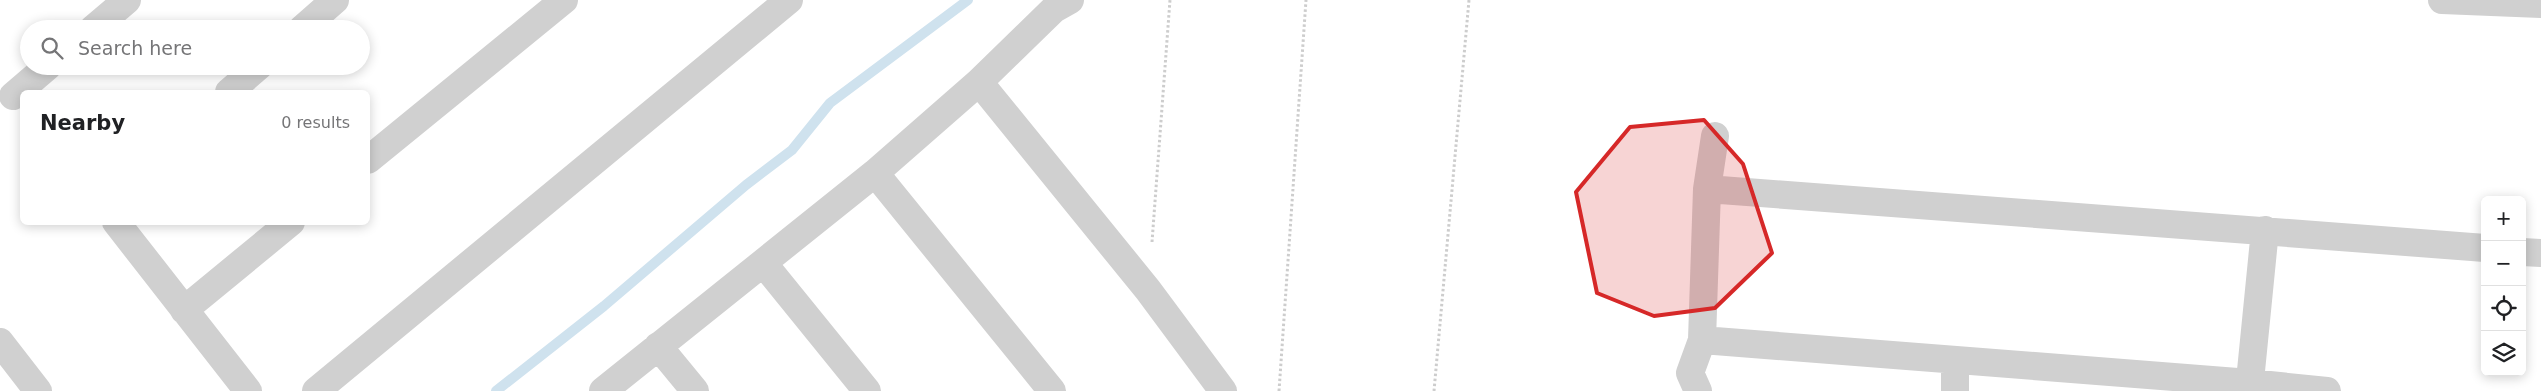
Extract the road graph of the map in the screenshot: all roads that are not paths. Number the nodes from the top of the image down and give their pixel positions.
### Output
1 (127, 0) edge
2 (334, 0) edge
3 (564, 0) edge
4 (789, 0) edge
5 (1070, 0) edge
6 (2442, 0) edge
7 (2541, 4) edge
8 (104, 20) edge
9 (312, 20) edge
10 (37, 75) edge
11 (249, 75) edge
12 (979, 82) junction
13 (231, 90) edge
14 (12, 95) edge
15 (1715, 136) dead end
16 (370, 158) edge
17 (875, 174) junction
18 (1707, 189) junction
19 (118, 225) edge
20 (287, 225) edge
21 (2265, 230) junction
22 (2481, 248) edge
23 (2526, 252) edge
24 (2541, 253) edge
25 (764, 264) junction
26 (184, 310) junction
27 (1702, 340) junction
28 (0, 342) edge
29 (658, 346) junction
30 (1955, 361) junction
31 (2250, 387) edge
32 (38, 391) edge
33 (248, 391) edge
34 (316, 391) edge
35 (603, 391) edge
36 (695, 391) edge
37 (867, 391) edge
38 (1052, 391) edge
39 (1223, 391) edge
40 (1698, 391) edge
41 (1954, 391) edge
42 (2327, 391) edge

1 - 8 street
2 - 9 street
3 - 16 street
4 - 34 street
5 - 12 street
6 - 7 street
10 - 14 street
11 - 13 street
12 - 17 street
12 - 39 street
15 - 18 street
17 - 25 street
17 - 38 street
18 - 21 street
18 - 27 street
19 - 26 street
20 - 26 street
21 - 22 street
21 - 31 street
23 - 24 street
25 - 29 street
25 - 37 street
26 - 33 street
27 - 30 street
27 - 40 street
28 - 32 street
29 - 35 street
29 - 36 street
30 - 31 street
30 - 41 street
31 - 42 street

